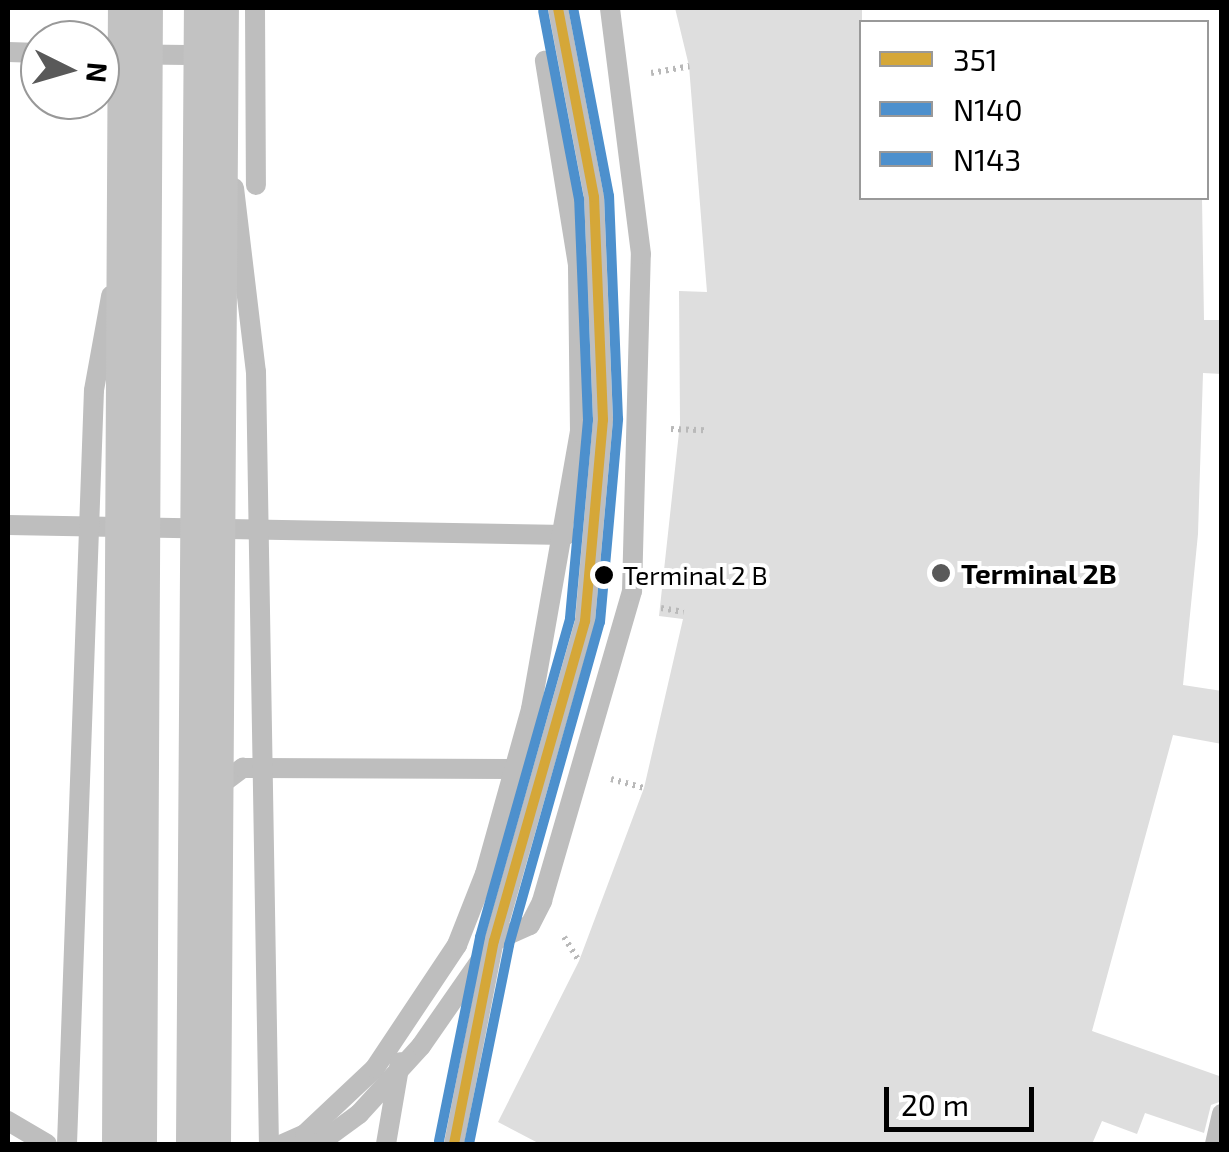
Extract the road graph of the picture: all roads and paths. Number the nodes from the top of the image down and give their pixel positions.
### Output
1 (135, 8) edge
2 (188, 8) edge
3 (255, 8) edge
4 (558, 8) edge
5 (610, 8) edge
6 (204, 23) edge
7 (120, 48) edge
8 (545, 61) dead end
9 (135, 156) junction
10 (256, 185) dead end
11 (8, 524) edge
12 (184, 527) junction
13 (566, 536) junction
14 (516, 768) junction
15 (182, 852) junction
16 (494, 941) junction
17 (407, 1026) junction
18 (1222, 1114) edge
19 (8, 1121) edge
20 (454, 1140) edge
21 (46, 1144) edge
22 (67, 1144) edge
23 (129, 1144) edge
24 (182, 1144) edge
25 (204, 1144) edge
26 (270, 1144) edge
27 (283, 1144) edge
28 (318, 1144) edge
29 (386, 1144) edge
30 (1214, 1144) edge

1 - 9 main road, bridge
2 - 6 lane
3 - 10 lane
4 - 16 lane
5 - 16 lane
6 - 7 lane
6 - 12 lane
6 - 25 main road, bridge
6 - 26 lane, bridge
8 - 13 lane
9 - 22 lane, bridge
9 - 23 main road, bridge
11 - 12 lane
12 - 13 lane
12 - 15 lane
13 - 14 lane
14 - 15 lane
14 - 17 lane
15 - 24 lane
16 - 20 lane
16 - 28 lane, bridge
17 - 27 lane
17 - 29 lane
18 - 30 lane
19 - 21 lane

